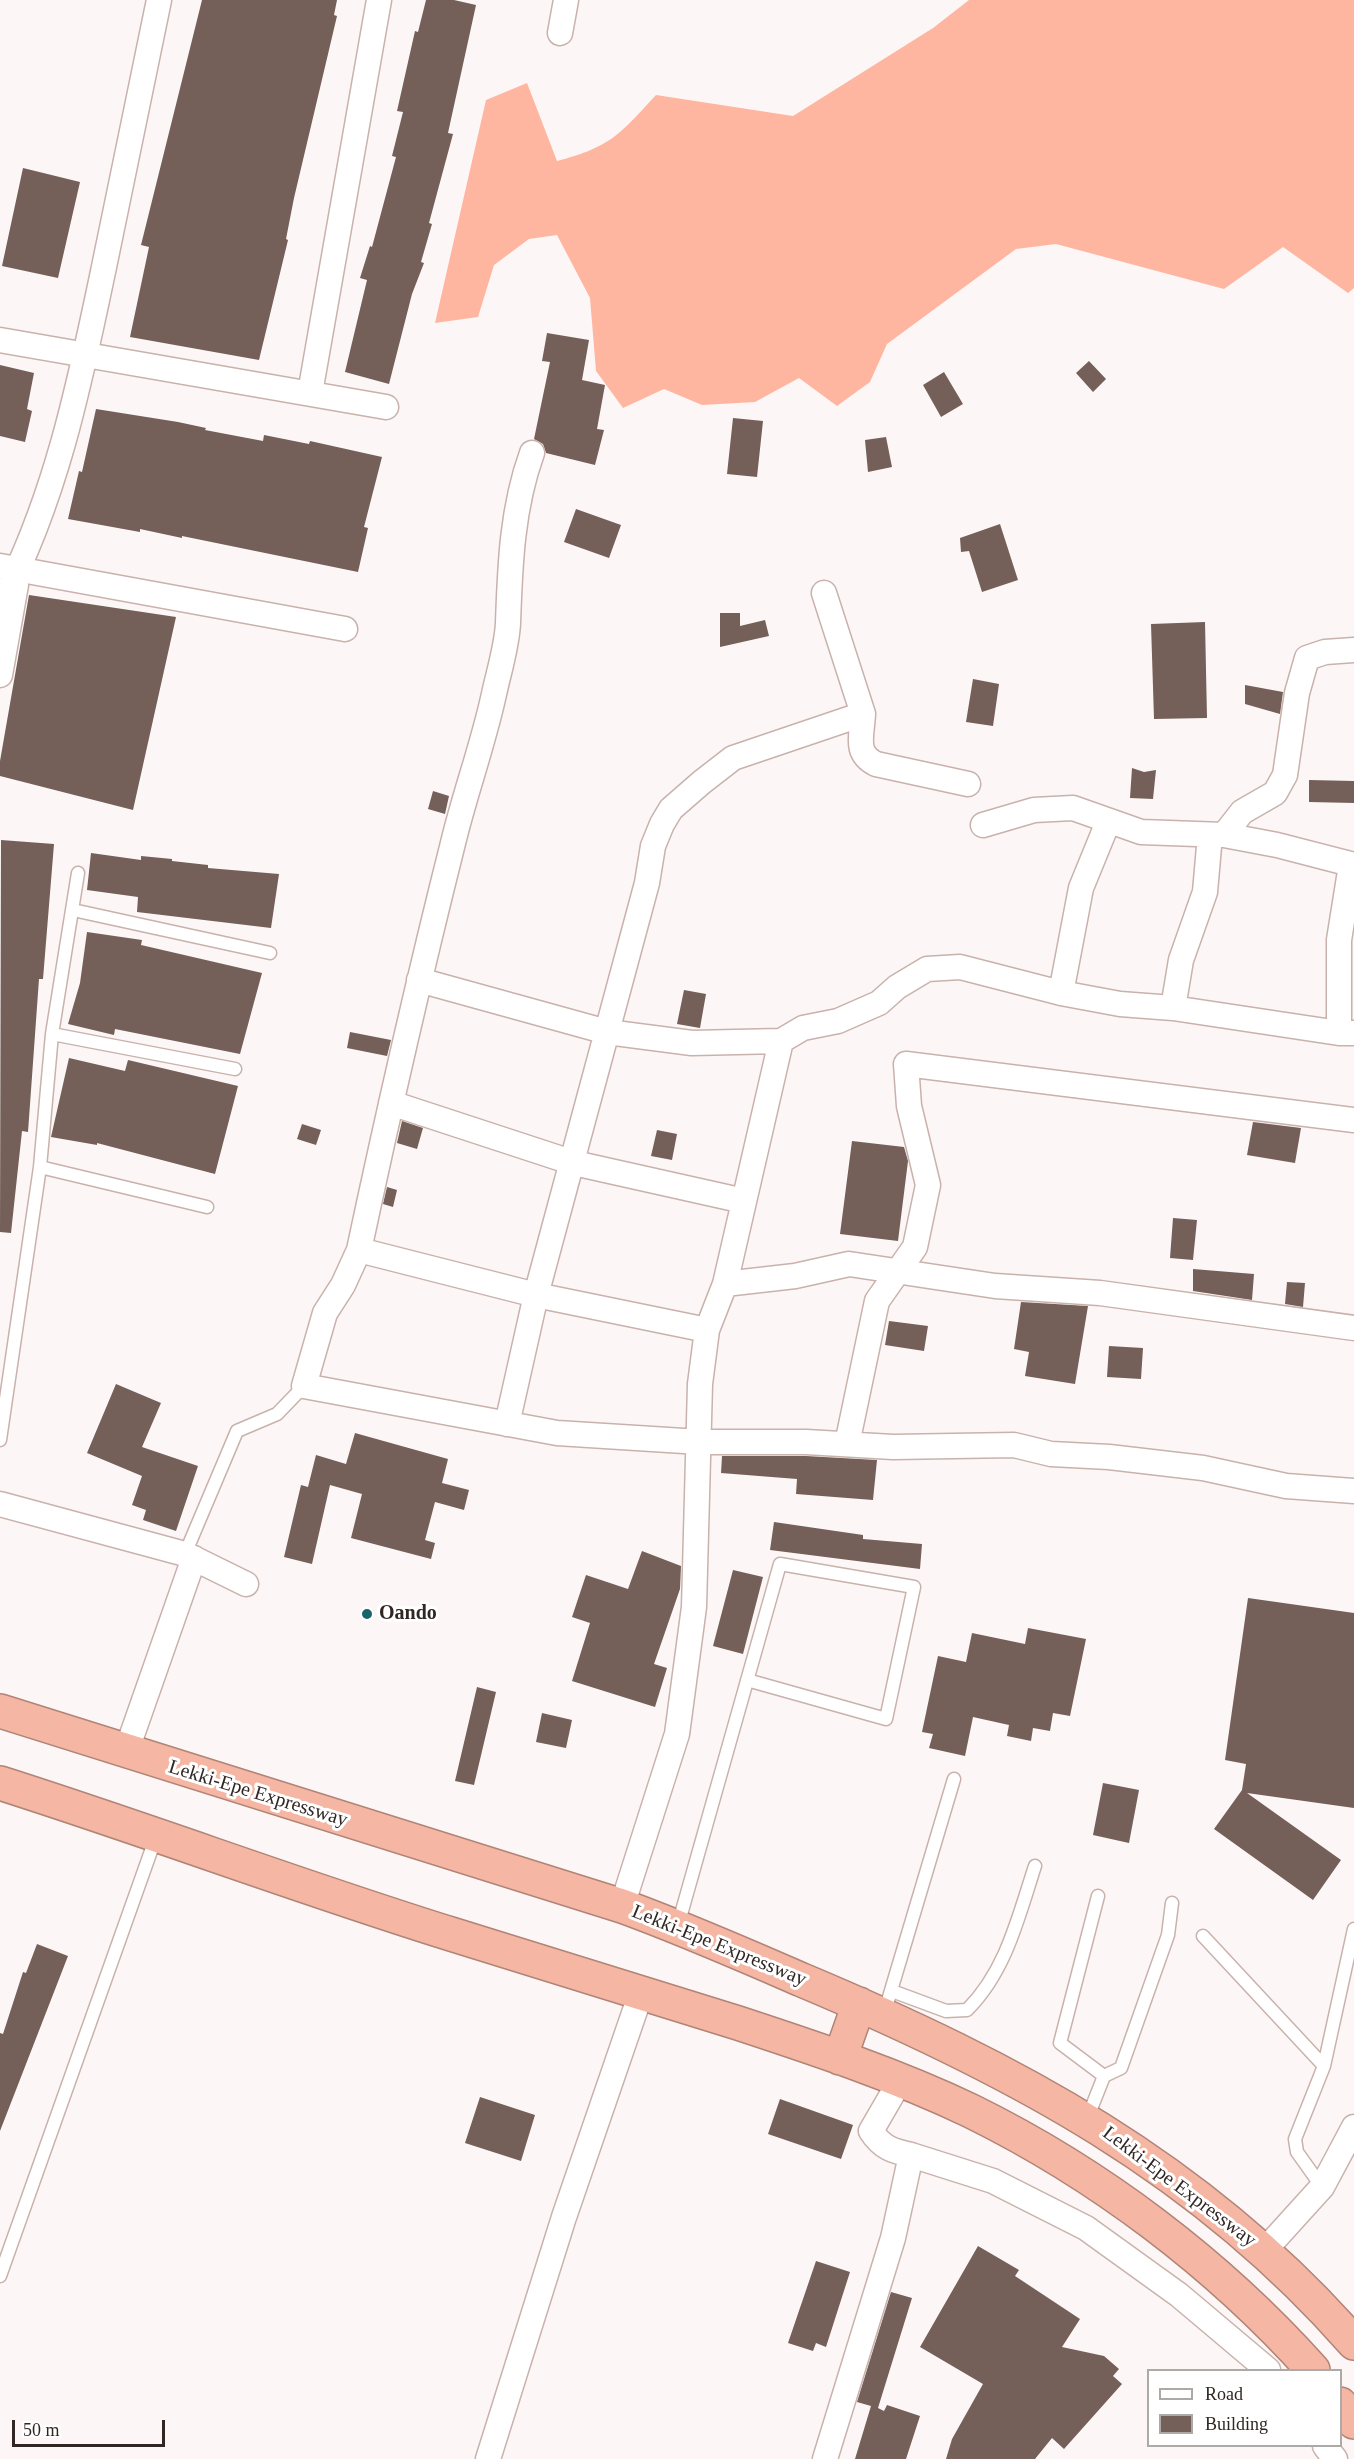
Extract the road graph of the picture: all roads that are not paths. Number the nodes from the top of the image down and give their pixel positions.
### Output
1 (159, 0) edge
2 (379, 0) edge
3 (566, 0) edge
4 (560, 33) dead end
5 (0, 340) edge
6 (86, 354) junction
7 (310, 393) junction
8 (386, 407) dead end
9 (532, 453) dead end
10 (9, 568) edge
11 (824, 593) dead end
12 (0, 605) edge
13 (345, 629) dead end
14 (1354, 650) edge
15 (0, 675) edge
16 (862, 714) junction
17 (968, 784) dead end
18 (1108, 822) junction
19 (983, 825) dead end
20 (1217, 835) junction
21 (1352, 865) edge
22 (78, 873) dead end
23 (73, 910) junction
24 (270, 953) dead end
25 (419, 980) junction
26 (1061, 993) junction
27 (1173, 1008) junction
28 (607, 1032) junction
29 (1347, 1033) edge
30 (52, 1034) junction
31 (781, 1041) junction
32 (235, 1069) dead end
33 (390, 1103) junction
34 (1354, 1119) edge
35 (574, 1163) junction
36 (40, 1167) junction
37 (744, 1201) junction
38 (207, 1207) dead end
39 (359, 1250) junction
40 (900, 1272) junction
41 (725, 1284) junction
42 (536, 1295) junction
43 (1354, 1328) edge
44 (707, 1330) junction
45 (304, 1386) junction
46 (507, 1424) junction
47 (0, 1440) edge
48 (700, 1442) junction
49 (847, 1444) junction
50 (1354, 1491) edge
51 (0, 1504) edge
52 (190, 1556) junction
53 (246, 1584) dead end
54 (747, 1680) junction
55 (0, 1711) edge
56 (126, 1752) junction
57 (954, 1779) dead end
58 (0, 1783) edge
59 (156, 1836) junction
60 (1035, 1866) dead end
61 (1098, 1896) dead end
62 (1172, 1903) dead end
63 (622, 1906) junction
64 (677, 1926) junction
65 (1354, 1929) edge
66 (1203, 1936) dead end
67 (641, 1993) junction
68 (879, 2003) junction
69 (840, 2058) junction
70 (1323, 2066) junction
71 (1104, 2076) junction
72 (900, 2081) junction
73 (1087, 2119) junction
74 (1354, 2127) edge
75 (912, 2155) junction
76 (1322, 2187) junction
77 (1264, 2251) junction
78 (0, 2276) edge
79 (1354, 2343) edge
80 (1268, 2369) edge
81 (1312, 2369) edge
82 (1342, 2405) edge
83 (1354, 2422) edge
84 (488, 2459) edge
85 (825, 2459) edge

1 - 6 street
2 - 7 street
3 - 4 street
5 - 6 street
6 - 7 street
6 - 10 street
7 - 8 street
9 - 25 street
10 - 12 street
10 - 13 street
10 - 15 street
11 - 16 street
14 - 20 street
16 - 17 street
16 - 28 street
18 - 19 street
18 - 20 street
18 - 26 street
20 - 21 street
20 - 27 street
21 - 29 street
22 - 23 lane
23 - 24 lane
23 - 30 lane
25 - 28 street
25 - 33 street
26 - 27 street
26 - 31 street
27 - 29 street
28 - 31 street
28 - 35 street
30 - 32 lane
30 - 36 lane
31 - 37 street
33 - 35 street
33 - 39 street
34 - 40 street
35 - 37 street
35 - 42 street
36 - 38 lane
36 - 47 lane
37 - 41 street
39 - 42 street
39 - 45 street
40 - 41 street
40 - 43 street
40 - 49 street
41 - 44 street
42 - 44 street
42 - 46 street
44 - 48 street
45 - 46 street
45 - 52 lane
46 - 48 street
48 - 49 street
48 - 63 street
49 - 50 street
51 - 52 street
52 - 53 street
52 - 56 street
54 - 54 lane
54 - 64 lane
55 - 56 highway, Lekki-Epe Expressway
56 - 63 highway, Lekki-Epe Expressway
57 - 68 lane
58 - 59 highway
59 - 67 highway
59 - 78 lane
60 - 68 lane
61 - 71 lane
62 - 71 lane
63 - 64 highway, Lekki-Epe Expressway
64 - 68 highway, Lekki-Epe Expressway
65 - 70 lane
66 - 70 lane
67 - 69 highway
67 - 84 street
68 - 69 highway
68 - 73 highway, Lekki-Epe Expressway
69 - 72 highway
70 - 76 lane
71 - 73 lane
72 - 75 street
72 - 81 highway
73 - 77 highway, Lekki-Epe Expressway
74 - 76 street
75 - 80 street
75 - 85 street
76 - 77 street
77 - 79 highway, Lekki-Epe Expressway
82 - 83 highway

